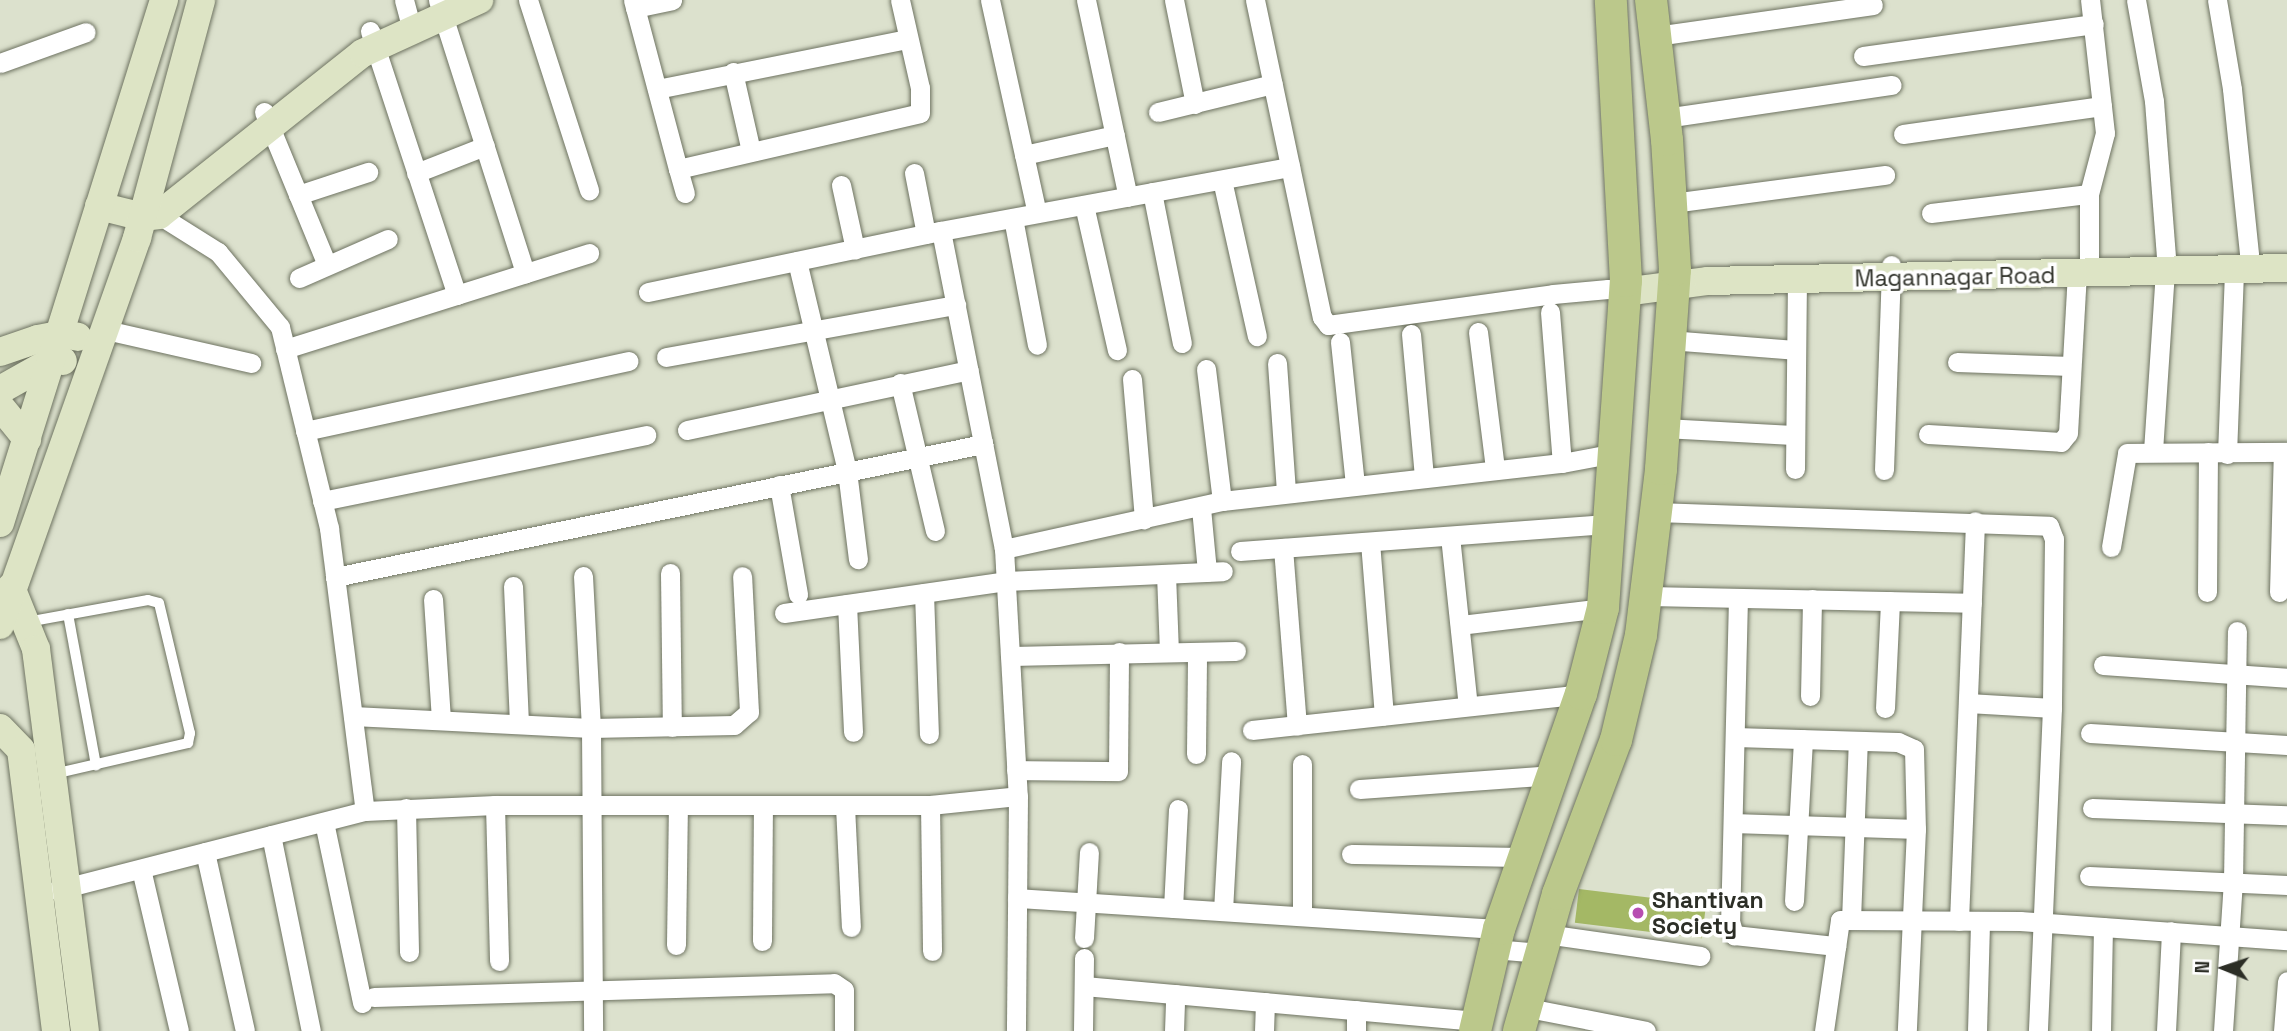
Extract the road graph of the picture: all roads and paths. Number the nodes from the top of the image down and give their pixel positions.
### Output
1 (164, 0) edge
2 (201, 0) edge
3 (479, 0) edge
4 (528, 0) edge
5 (672, 0) edge
6 (900, 0) edge
7 (991, 0) edge
8 (1086, 0) edge
9 (1174, 0) edge
10 (1255, 0) edge
11 (1611, 0) edge
12 (1651, 0) edge
13 (2091, 0) edge
14 (2136, 0) edge
15 (2217, 0) edge
16 (440, 4) edge
17 (634, 4) edge
18 (1873, 5) dead end
19 (408, 13) edge
20 (2094, 24) junction
21 (86, 32) dead end
22 (1656, 37) junction
23 (372, 39) junction
24 (907, 39) junction
25 (1863, 56) dead end
26 (0, 63) edge
27 (733, 72) junction
28 (1273, 84) junction
29 (1892, 85) dead end
30 (657, 89) junction
31 (1195, 104) junction
32 (2102, 106) junction
33 (1157, 112) dead end
34 (1665, 118) junction
35 (267, 119) junction
36 (1903, 134) dead end
37 (1115, 135) junction
38 (485, 146) junction
39 (751, 151) junction
40 (1024, 155) junction
41 (1290, 167) junction
42 (678, 169) junction
43 (368, 172) dead end
44 (416, 173) junction
45 (914, 173) dead end
46 (1885, 175) dead end
47 (1223, 180) junction
48 (841, 186) dead end
49 (589, 190) dead end
50 (685, 192) dead end
51 (1152, 192) junction
52 (2089, 194) junction
53 (298, 195) junction
54 (102, 196) junction
55 (1128, 197) junction
56 (1672, 203) junction
57 (1084, 205) junction
58 (150, 211) junction
59 (1037, 213) junction
60 (1931, 213) dead end
61 (1013, 218) junction
62 (933, 232) junction
63 (388, 239) dead end
64 (855, 249) junction
65 (2287, 251) edge
66 (590, 253) dead end
67 (797, 261) junction
68 (2242, 262) junction
69 (2166, 264) junction
70 (327, 265) junction
71 (2085, 267) junction
72 (2287, 268) edge
73 (1890, 272) junction
74 (525, 273) junction
75 (1674, 276) junction
76 (299, 278) dead end
77 (1797, 281) junction
78 (1619, 287) junction
79 (648, 292) dead end
80 (457, 295) junction
81 (956, 304) junction
82 (1550, 312) dead end
83 (812, 331) junction
84 (1478, 332) dead end
85 (1411, 334) dead end
86 (1257, 336) dead end
87 (1669, 340) junction
88 (1340, 342) dead end
89 (1182, 343) dead end
90 (1037, 345) dead end
91 (100, 346) junction
92 (59, 347) junction
93 (2, 349) edge
94 (285, 349) junction
95 (1795, 349) junction
96 (1117, 350) dead end
97 (666, 357) dead end
98 (629, 361) dead end
99 (1957, 362) dead end
100 (251, 363) dead end
101 (1277, 363) dead end
102 (2071, 366) junction
103 (1206, 369) dead end
104 (969, 370) junction
105 (1132, 379) dead end
106 (900, 383) junction
107 (10, 384) edge
108 (828, 397) junction
109 (0, 406) edge
110 (1664, 428) junction
111 (687, 430) dead end
112 (305, 431) junction
113 (1927, 434) dead end
114 (646, 435) dead end
115 (1793, 435) junction
116 (27, 439) junction
117 (983, 444) junction
118 (2153, 451) junction
119 (2285, 452) edge
120 (1615, 453) junction
121 (2217, 453) junction
122 (919, 457) junction
123 (1562, 463) junction
124 (1495, 468) junction
125 (1795, 469) dead end
126 (1884, 470) dead end
127 (847, 471) junction
128 (1423, 476) junction
129 (1355, 484) junction
130 (779, 485) junction
131 (1286, 493) junction
132 (322, 501) junction
133 (1222, 501) junction
134 (1201, 508) junction
135 (1656, 512) junction
136 (1144, 519) junction
137 (1975, 521) junction
138 (0, 523) edge
139 (1611, 524) junction
140 (935, 531) dead end
141 (1450, 536) junction
142 (1370, 542) junction
143 (2111, 547) dead end
144 (1283, 548) junction
145 (1004, 549) junction
146 (1240, 551) dead end
147 (858, 559) dead end
148 (670, 573) dead end
149 (1166, 574) junction
150 (583, 576) dead end
151 (741, 576) dead end
152 (335, 577) junction
153 (1006, 581) junction
154 (513, 586) dead end
155 (2207, 592) dead end
156 (2278, 592) dead end
157 (924, 593) junction
158 (798, 594) dead end
159 (1646, 596) junction
160 (1738, 598) junction
161 (433, 599) dead end
162 (1812, 600) junction
163 (1890, 601) junction
164 (1972, 603) junction
165 (847, 604) junction
166 (1603, 608) junction
167 (784, 612) dead end
168 (68, 614) junction
169 (13, 624) edge
170 (1460, 625) junction
171 (2237, 631) dead end
172 (1236, 651) dead end
173 (1119, 652) junction
174 (1169, 652) junction
175 (1197, 653) junction
176 (1010, 656) junction
177 (2103, 665) dead end
178 (2236, 675) junction
179 (2287, 678) edge
180 (1581, 694) junction
181 (1810, 696) dead end
182 (1969, 703) junction
183 (1468, 706) junction
184 (1885, 708) dead end
185 (2052, 708) junction
186 (1384, 715) junction
187 (353, 716) junction
188 (441, 718) junction
189 (519, 723) junction
190 (1297, 725) junction
191 (672, 727) junction
192 (0, 728) edge
193 (591, 728) junction
194 (1252, 730) dead end
195 (853, 732) dead end
196 (2090, 733) dead end
197 (929, 734) dead end
198 (1735, 737) junction
199 (1803, 739) junction
200 (1858, 741) junction
201 (2235, 742) junction
202 (2287, 745) edge
203 (1196, 754) dead end
204 (1231, 761) dead end
205 (1302, 764) dead end
206 (96, 765) junction
207 (1016, 770) junction
208 (52, 774) junction
209 (1554, 775) junction
210 (1359, 789) dead end
211 (1018, 796) junction
212 (495, 805) junction
213 (930, 805) junction
214 (845, 806) junction
215 (763, 807) junction
216 (407, 808) junction
217 (591, 808) junction
218 (678, 808) junction
219 (2092, 808) dead end
220 (1178, 809) dead end
221 (365, 811) junction
222 (2234, 811) junction
223 (2287, 816) edge
224 (324, 822) junction
225 (1734, 823) junction
226 (1798, 825) junction
227 (1856, 826) junction
228 (1916, 829) junction
229 (271, 835) junction
230 (205, 852) junction
231 (1089, 852) dead end
232 (1351, 854) dead end
233 (1524, 857) junction
234 (141, 869) junction
235 (2089, 876) dead end
236 (2233, 882) junction
237 (2287, 885) edge
238 (52, 890) junction
239 (1017, 898) junction
240 (1794, 901) dead end
241 (1086, 902) junction
242 (1173, 908) junction
243 (1223, 911) junction
244 (1302, 916) junction
245 (1851, 920) junction
246 (1911, 920) junction
247 (1959, 920) junction
248 (1980, 921) junction
249 (2044, 923) junction
250 (851, 927) dead end
251 (2103, 927) junction
252 (2171, 931) junction
253 (2231, 936) junction
254 (1497, 939) junction
255 (2287, 940) edge
256 (762, 941) dead end
257 (1543, 944) junction
258 (676, 945) dead end
259 (1836, 946) junction
260 (932, 951) dead end
261 (409, 952) dead end
262 (1700, 956) dead end
263 (499, 961) dead end
264 (2287, 981) edge
265 (1083, 986) junction
266 (592, 990) junction
267 (1175, 994) junction
268 (1265, 1002) junction
269 (1356, 1010) junction
270 (1521, 1019) edge
271 (1476, 1026) edge
272 (56, 1031) edge
273 (85, 1031) edge
274 (179, 1031) edge
275 (245, 1031) edge
276 (311, 1031) edge
277 (593, 1031) edge
278 (844, 1031) edge
279 (1016, 1031) edge
280 (1083, 1031) edge
281 (1174, 1031) edge
282 (1264, 1031) edge
283 (1356, 1031) edge
284 (1646, 1031) edge
285 (1824, 1031) edge
286 (1907, 1031) edge
287 (1977, 1031) edge
288 (2039, 1031) edge
289 (2101, 1031) edge
290 (2166, 1031) edge
291 (2223, 1031) edge
292 (2283, 1031) edge

1 - 54 street
2 - 58 street
3 - 16 street
4 - 49 street
5 - 17 street
6 - 24 street
7 - 40 street
8 - 37 street
9 - 31 street
10 - 28 street
11 - 78 main road
12 - 22 main road
13 - 20 street
14 - 69 street
15 - 68 street
16 - 19 street
16 - 38 street
17 - 30 street
18 - 22 street
19 - 23 street
20 - 25 street
20 - 32 street
21 - 26 street
22 - 34 main road
23 - 35 street
23 - 44 street
24 - 27 street
24 - 39 street
27 - 30 street
27 - 39 street
28 - 31 street
28 - 41 street
29 - 34 street
30 - 42 street
31 - 33 street
32 - 36 street
32 - 52 street
34 - 56 main road
35 - 53 street
35 - 58 street
37 - 40 street
37 - 55 street
38 - 44 street
38 - 74 street
39 - 42 street
40 - 59 street
41 - 47 street
41 - 78 street
42 - 50 street
43 - 53 street
44 - 80 street
45 - 62 street
46 - 56 street
47 - 51 street
47 - 86 street
48 - 64 street
51 - 55 street
51 - 89 street
52 - 60 street
52 - 71 street
53 - 70 street
54 - 58 street
54 - 92 street
55 - 57 street
56 - 75 main road
57 - 59 street
57 - 96 street
58 - 91 street
58 - 94 street
59 - 61 street
61 - 62 street
61 - 90 street
62 - 64 street
62 - 81 street
63 - 70 street
64 - 67 street
65 - 68 street, Magannagar Road
66 - 74 street
67 - 79 street
67 - 83 street
68 - 69 street, Magannagar Road
68 - 72 street, Magannagar Road
68 - 121 street
69 - 71 street, Magannagar Road
69 - 118 street
70 - 76 street
71 - 73 street, Magannagar Road
71 - 102 street
73 - 75 street, Magannagar Road
73 - 77 street, Magannagar Road
73 - 126 street
74 - 80 street
75 - 77 street, Magannagar Road
75 - 78 street
75 - 87 main road
77 - 95 street
78 - 120 main road
80 - 94 street
81 - 83 street
81 - 104 street
82 - 123 street
83 - 97 street
83 - 108 street
84 - 124 street
85 - 128 street
87 - 95 street
87 - 110 main road
88 - 129 street
91 - 92 street
91 - 100 street
91 - 169 street
92 - 93 street
92 - 107 street
92 - 116 street
93 - 107 street
94 - 112 street
95 - 115 street
98 - 112 street
99 - 102 street
101 - 131 street
102 - 113 street
103 - 133 street
104 - 106 street
104 - 117 street
105 - 136 street
106 - 108 street
106 - 122 street
108 - 111 street
108 - 127 street
109 - 116 street
110 - 115 street
110 - 135 main road
112 - 132 street
114 - 132 street
115 - 125 street
116 - 138 street
117 - 122 street
117 - 145 street
118 - 121 street
118 - 143 street
119 - 121 street
119 - 156 street
120 - 123 street
120 - 139 main road
121 - 155 street
122 - 127 street
122 - 140 street
123 - 124 street
124 - 128 street
127 - 130 street
127 - 147 street
128 - 129 street
129 - 131 street
130 - 152 street
130 - 158 street
131 - 133 street
132 - 152 street
133 - 134 street
134 - 136 street
134 - 149 street
135 - 137 street
135 - 159 main road
136 - 145 street
137 - 164 street
137 - 185 street
139 - 141 street
139 - 166 main road
141 - 142 street
141 - 170 street
142 - 144 street
142 - 186 street
144 - 146 street
144 - 190 street
145 - 153 street
148 - 191 street
149 - 153 street
149 - 174 street
150 - 193 street
151 - 191 street
152 - 187 street
153 - 157 street
153 - 176 street
154 - 189 street
157 - 165 street
157 - 197 street
159 - 160 street
159 - 257 main road
160 - 162 street
160 - 198 street
161 - 188 street
162 - 163 street
162 - 181 street
163 - 164 street
163 - 184 street
164 - 182 street
165 - 167 street
165 - 195 street
166 - 170 street
166 - 180 main road
168 - 169 lane
168 - 206 lane
168 - 206 lane
169 - 208 street
170 - 183 street
171 - 178 street
172 - 175 street
173 - 174 street
173 - 176 street
173 - 207 street
174 - 175 street
175 - 203 street
176 - 207 street
177 - 178 street
178 - 179 street
178 - 201 street
180 - 183 street
180 - 209 main road
182 - 185 street
182 - 247 street
183 - 186 street
185 - 249 street
186 - 190 street
187 - 188 street
187 - 221 street
188 - 189 street
189 - 193 street
190 - 194 street
191 - 193 street
192 - 238 street
193 - 217 street
196 - 201 street
198 - 199 street
198 - 225 street
199 - 200 street
199 - 226 street
200 - 227 street
200 - 228 street
201 - 202 street
201 - 222 street
204 - 243 street
205 - 244 street
206 - 208 lane
207 - 211 street
208 - 238 street
209 - 210 street
209 - 233 main road
211 - 213 street
211 - 239 street
212 - 216 street
212 - 217 street
212 - 263 street
213 - 214 street
213 - 260 street
214 - 215 street
214 - 250 street
215 - 218 street
215 - 256 street
216 - 221 street
216 - 261 street
217 - 218 street
217 - 266 street
218 - 258 street
219 - 222 street
220 - 242 street
221 - 224 street
222 - 223 street
222 - 236 street
224 - 229 street
224 - 266 street
225 - 226 street
225 - 259 street
226 - 227 street
226 - 240 street
227 - 228 street
227 - 245 street
228 - 246 street
229 - 230 street
229 - 276 street
230 - 234 street
230 - 275 street
231 - 241 street
232 - 233 street
233 - 254 main road
234 - 238 street
234 - 274 street
235 - 236 street
236 - 237 street
236 - 253 street
238 - 272 street
238 - 273 street
239 - 241 street
239 - 279 street
241 - 242 street
241 - 265 street
242 - 243 street
243 - 244 street
244 - 254 street
245 - 246 street
245 - 259 street
246 - 247 street
246 - 286 street
247 - 248 street
248 - 249 street
248 - 287 street
249 - 251 street
249 - 288 street
251 - 252 street
251 - 289 street
252 - 253 street
252 - 290 street
253 - 255 street
253 - 291 street
254 - 257 street
254 - 271 main road
257 - 262 street
257 - 270 main road
259 - 285 street
264 - 292 street
265 - 267 street
265 - 280 street
266 - 277 street
266 - 278 street
267 - 268 street
267 - 281 street
268 - 269 street
268 - 282 street
269 - 271 street
269 - 283 street
270 - 284 street

